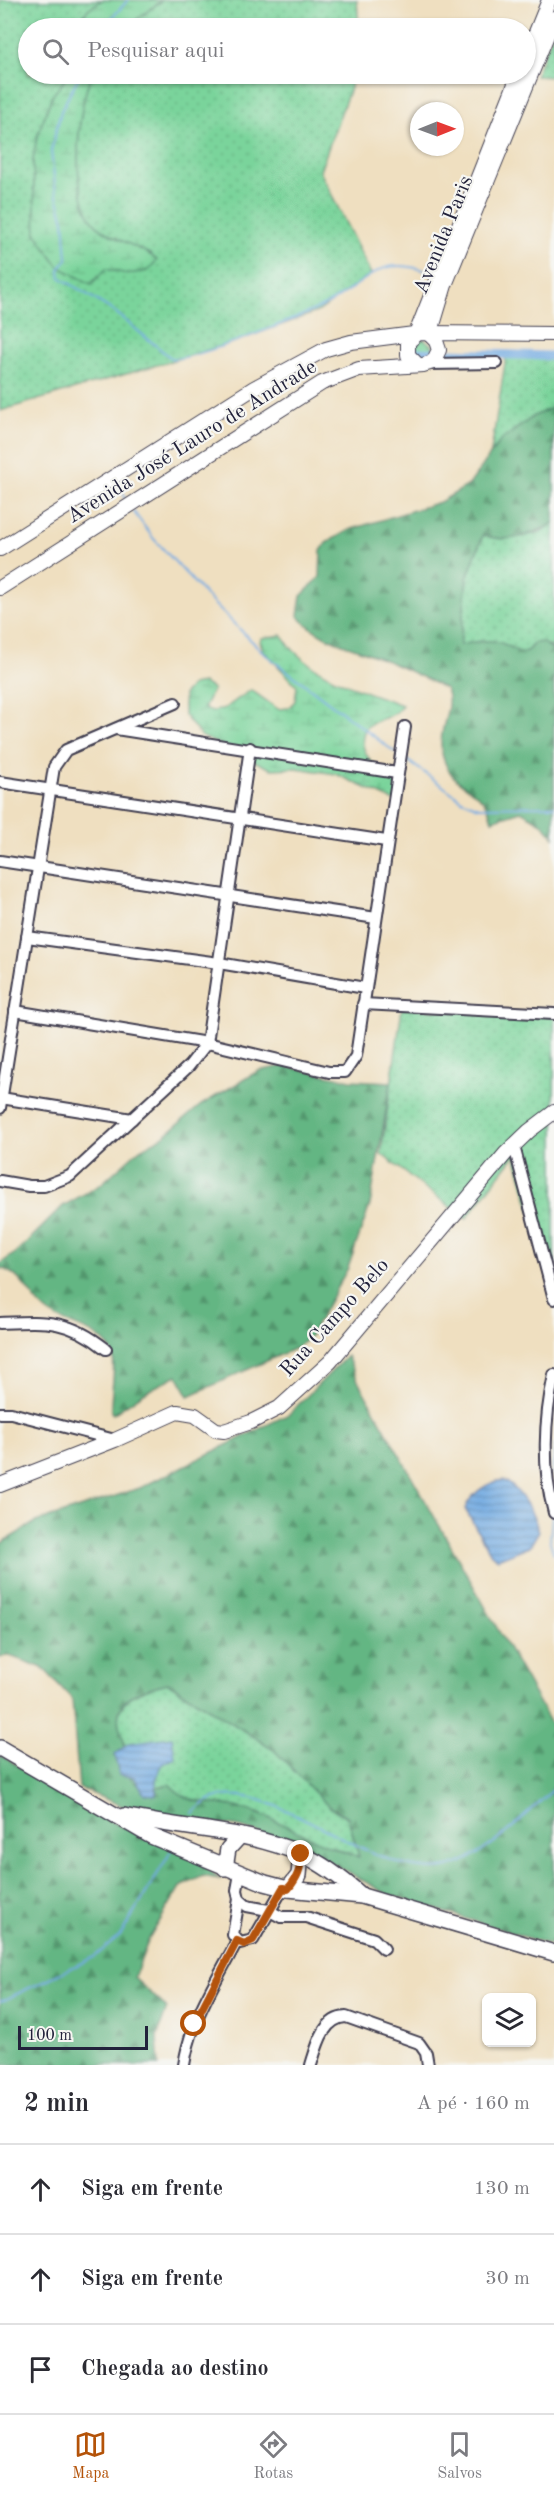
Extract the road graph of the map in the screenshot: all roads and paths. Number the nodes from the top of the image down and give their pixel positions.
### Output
1 (549, 0) edge
2 (554, 18) edge
3 (536, 31) edge
4 (536, 62) edge
5 (515, 84) edge
6 (527, 84) edge
7 (554, 334) edge
8 (430, 335) junction
9 (415, 336) junction
10 (497, 363) dead end
11 (423, 364) junction
12 (0, 549) edge
13 (0, 588) edge
14 (175, 703) dead end
15 (405, 727) dead end
16 (114, 729) junction
17 (250, 748) junction
18 (398, 768) junction
19 (0, 782) edge
20 (50, 790) junction
21 (240, 818) junction
22 (386, 841) junction
23 (0, 861) edge
24 (40, 866) junction
25 (229, 897) junction
26 (376, 918) junction
27 (27, 937) junction
28 (219, 963) junction
29 (366, 988) junction
30 (363, 1004) junction
31 (15, 1011) junction
32 (554, 1014) edge
33 (207, 1043) junction
34 (1, 1103) edge
35 (554, 1112) edge
36 (132, 1119) junction
37 (514, 1146) junction
38 (0, 1181) edge
39 (554, 1299) edge
40 (0, 1323) edge
41 (106, 1349) dead end
42 (554, 1375) edge
43 (0, 1413) edge
44 (115, 1440) junction
45 (0, 1485) edge
46 (554, 1513) edge
47 (0, 1748) edge
48 (110, 1813) junction
49 (240, 1836) junction
50 (301, 1854) junction
51 (225, 1868) junction
52 (240, 1874) junction
53 (286, 1888) junction
54 (362, 1896) junction
55 (240, 1899) junction
56 (268, 1910) junction
57 (237, 1941) junction
58 (384, 1949) dead end
59 (554, 1953) edge
60 (184, 2065) edge
61 (311, 2065) edge
62 (428, 2065) edge

1 - 3 street
2 - 4 street, Avenida Paris
5 - 9 street, Avenida Paris
6 - 8 street, Avenida Paris
7 - 8 street
8 - 9 street
8 - 11 street
9 - 11 street
9 - 12 street, Avenida José Lauro de Andrade
10 - 11 street
11 - 13 street, Avenida José Lauro de Andrade
14 - 16 street
15 - 18 street
16 - 17 street
16 - 20 street
17 - 18 street
17 - 21 street
18 - 22 street
19 - 20 street
20 - 21 street
20 - 24 street
21 - 22 street
21 - 25 street
22 - 26 street
23 - 24 street
24 - 25 street
24 - 27 street
25 - 26 street
25 - 28 street
26 - 29 street
27 - 28 street
27 - 31 street
28 - 29 street
28 - 33 street
29 - 30 street
30 - 32 street
30 - 33 street
31 - 33 street
31 - 34 street
33 - 36 street
34 - 36 street
35 - 37 street, Rua Campo Belo
36 - 38 street
37 - 39 street
37 - 44 street, Rua Campo Belo
40 - 41 street
42 - 46 street
43 - 44 street
44 - 45 street, Rua Campo Belo
47 - 48 main road
48 - 49 main road
48 - 51 main road
49 - 50 main road
49 - 51 main road
50 - 53 main road
50 - 54 main road
51 - 52 main road
52 - 53 main road
52 - 55 street
53 - 54 main road
53 - 56 street
54 - 59 main road
55 - 56 street
55 - 57 street
56 - 57 street
56 - 58 street
57 - 60 street
61 - 62 street

